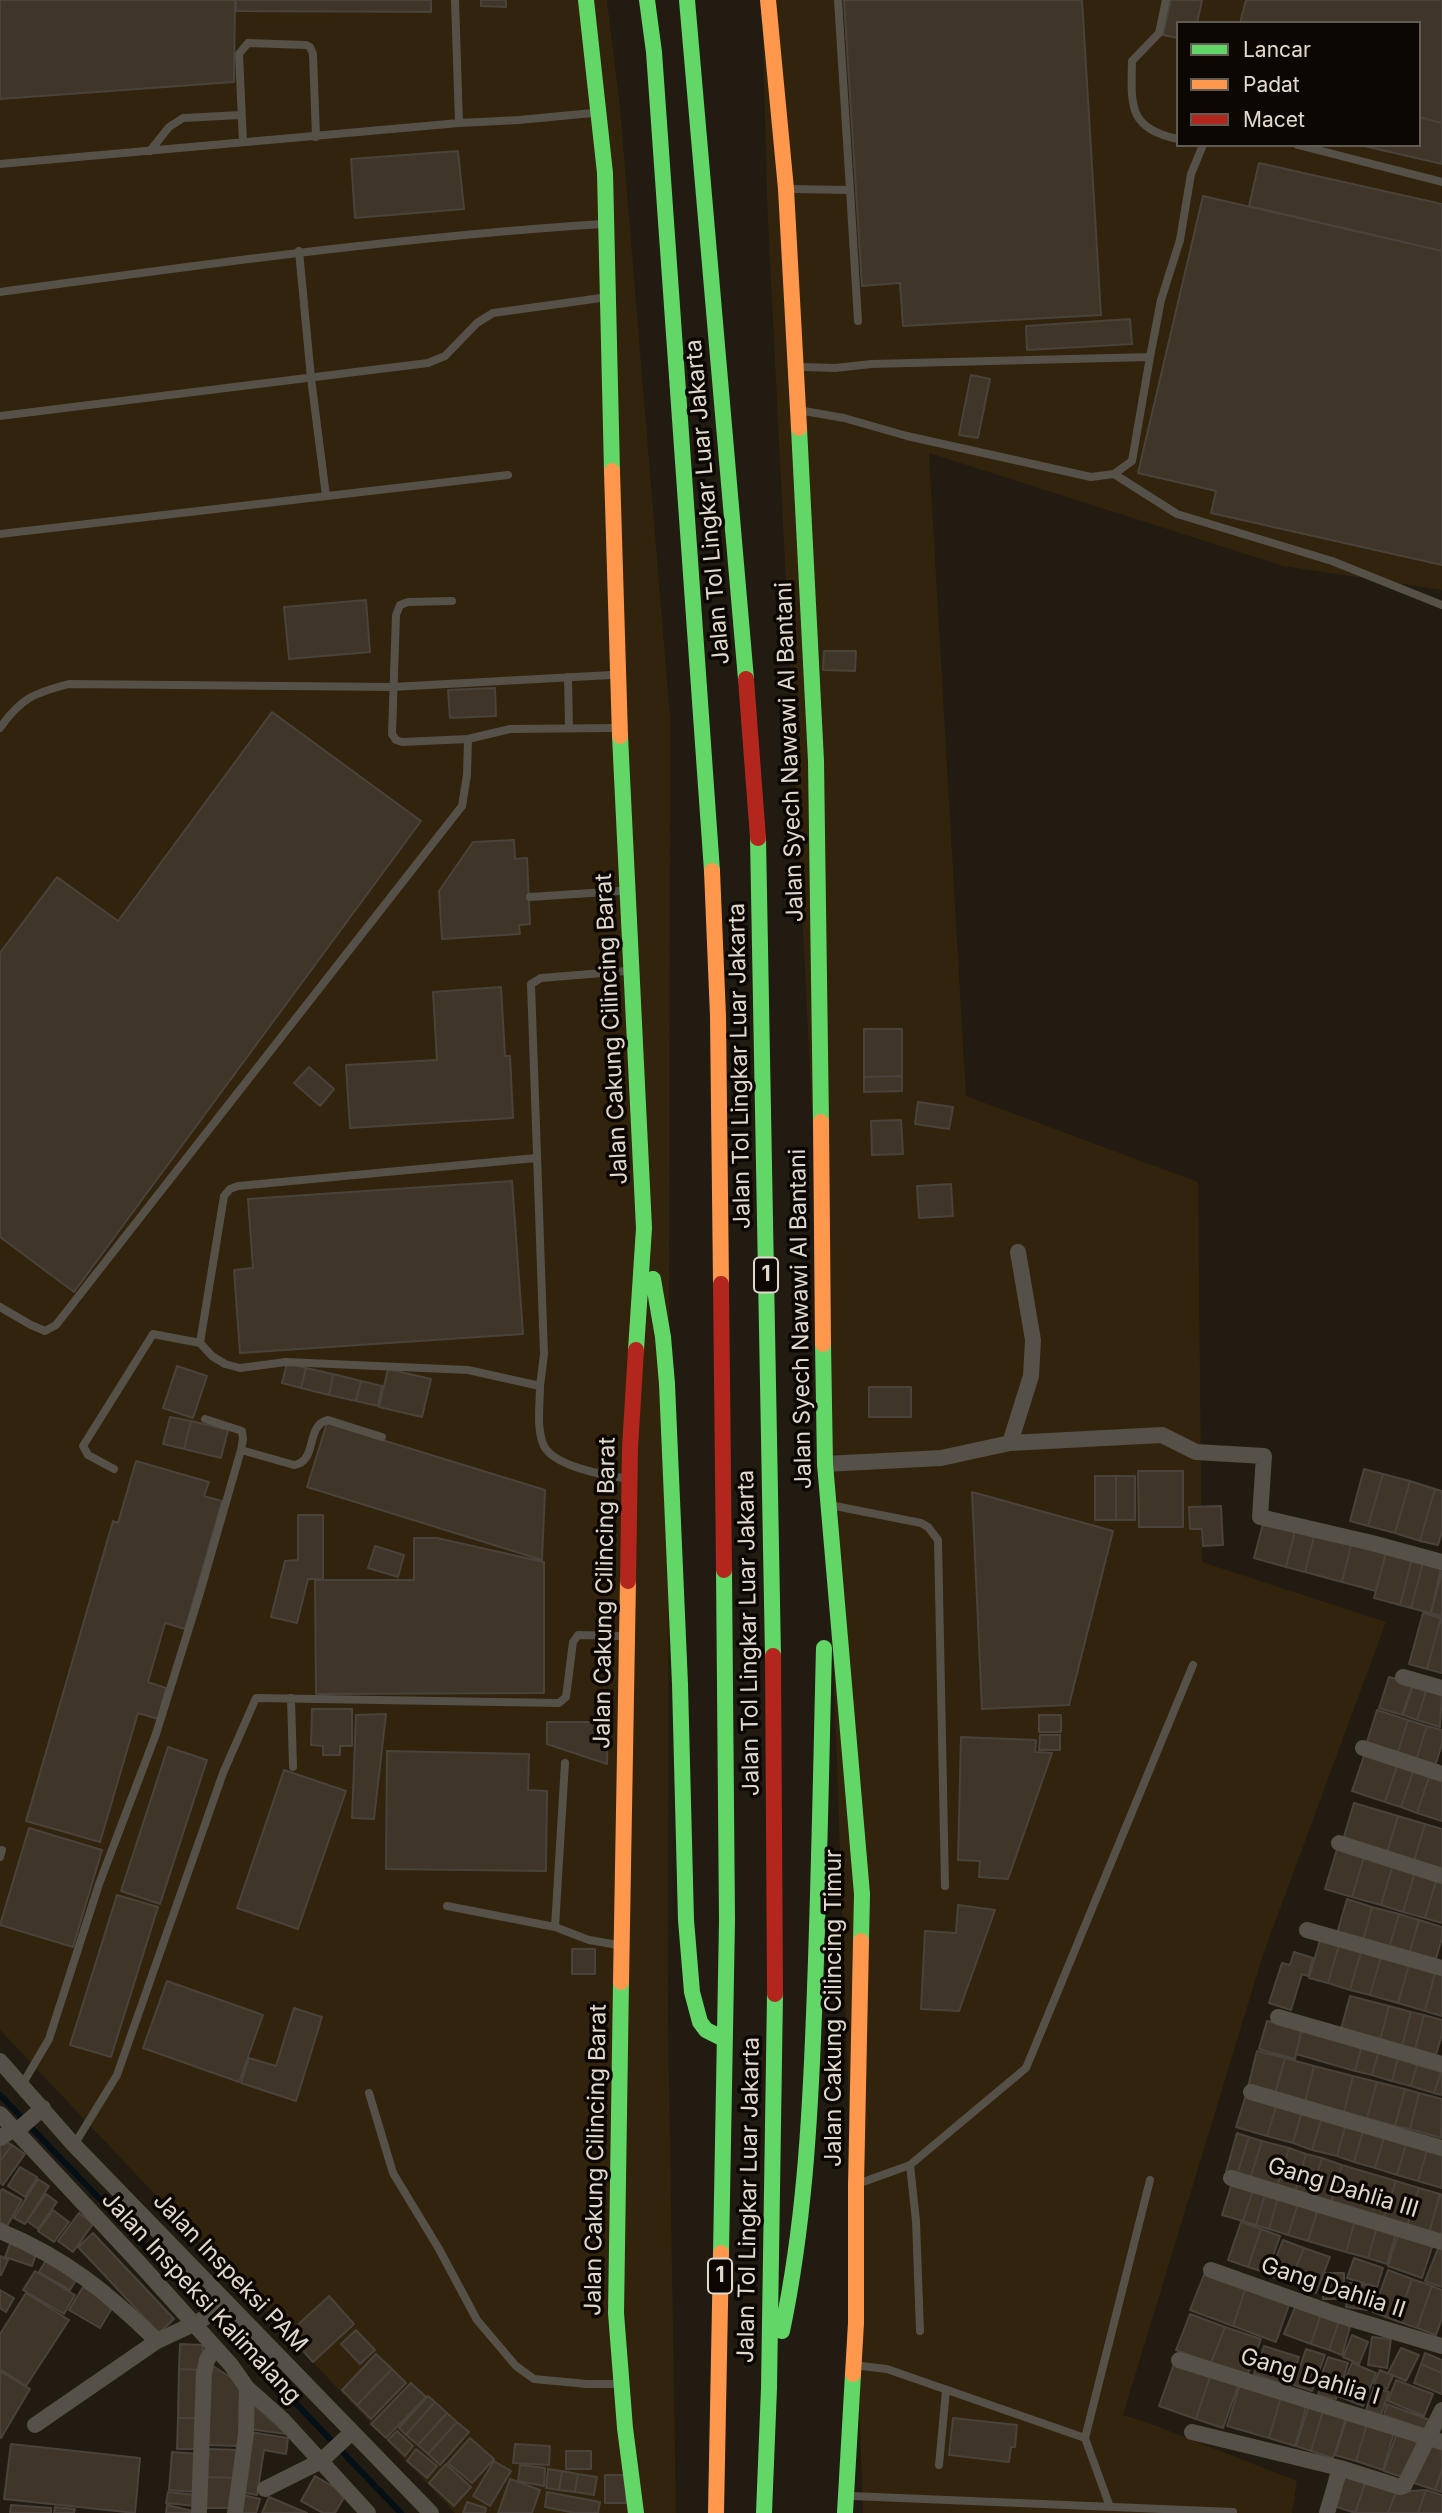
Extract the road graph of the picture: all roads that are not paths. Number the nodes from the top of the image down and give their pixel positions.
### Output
1 (455, 0) edge
2 (586, 0) edge
3 (648, 0) edge
4 (687, 0) edge
5 (768, 0) edge
6 (838, 0) edge
7 (1166, 0) edge
8 (598, 113) junction
9 (241, 115) junction
10 (459, 123) junction
11 (316, 137) junction
12 (1176, 139) edge
13 (243, 142) junction
14 (1201, 147) edge
15 (1306, 147) edge
16 (150, 150) junction
17 (0, 164) edge
18 (1442, 182) edge
19 (786, 189) junction
20 (849, 190) junction
21 (606, 224) junction
22 (299, 251) junction
23 (0, 292) edge
24 (608, 297) junction
25 (858, 321) dead end
26 (1150, 358) junction
27 (797, 367) junction
28 (311, 378) junction
29 (799, 411) junction
30 (0, 416) edge
31 (1114, 474) junction
32 (508, 475) dead end
33 (326, 496) junction
34 (0, 534) edge
35 (452, 601) dead end
36 (1442, 605) edge
37 (617, 674) junction
38 (568, 677) junction
39 (393, 687) junction
40 (0, 728) edge
41 (569, 728) junction
42 (620, 728) junction
43 (468, 739) junction
44 (627, 890) junction
45 (530, 897) dead end
46 (631, 971) junction
47 (536, 1158) junction
48 (645, 1228) junction
49 (1018, 1252) dead end
50 (0, 1307) edge
51 (200, 1343) junction
52 (540, 1386) junction
53 (205, 1419) dead end
54 (382, 1437) dead end
55 (1010, 1443) junction
56 (241, 1450) junction
57 (825, 1464) junction
58 (114, 1469) dead end
59 (630, 1480) junction
60 (828, 1504) junction
61 (1442, 1562) edge
62 (625, 1636) junction
63 (1193, 1665) dead end
64 (1403, 1677) dead end
65 (1442, 1688) edge
66 (291, 1698) junction
67 (1363, 1748) dead end
68 (565, 1763) dead end
69 (293, 1767) dead end
70 (1442, 1774) edge
71 (1339, 1843) dead end
72 (1442, 1876) edge
73 (945, 1886) dead end
74 (447, 1906) dead end
75 (555, 1927) junction
76 (1307, 1930) dead end
77 (621, 1946) junction
78 (1442, 1968) edge
79 (1278, 2017) dead end
80 (724, 2039) junction
81 (0, 2061) edge
82 (1442, 2064) edge
83 (22, 2085) junction
84 (1251, 2092) dead end
85 (369, 2093) dead end
86 (42, 2110) junction
87 (0, 2114) edge
88 (11, 2131) edge
89 (74, 2145) junction
90 (1442, 2148) edge
91 (910, 2165) junction
92 (1231, 2178) dead end
93 (1150, 2180) dead end
94 (856, 2185) junction
95 (0, 2231) edge
96 (1442, 2242) edge
97 (1211, 2270) dead end
98 (223, 2307) junction
99 (196, 2323) junction
100 (920, 2331) dead end
101 (157, 2341) junction
102 (1442, 2346) edge
103 (215, 2347) junction
104 (1179, 2360) dead end
105 (854, 2365) junction
106 (622, 2384) junction
107 (247, 2388) junction
108 (769, 2388) junction
109 (946, 2390) junction
110 (1442, 2410) edge
111 (35, 2425) dead end
112 (1192, 2432) dead end
113 (349, 2435) junction
114 (1085, 2438) junction
115 (1435, 2439) edge
116 (323, 2459) junction
117 (939, 2465) dead end
118 (1340, 2468) junction
119 (265, 2488) dead end
120 (846, 2496) junction
121 (1110, 2507) junction
122 (1333, 2511) edge
123 (1233, 2512) edge
124 (199, 2513) edge
125 (235, 2513) edge
126 (368, 2513) edge
127 (431, 2513) edge
128 (636, 2513) edge
129 (716, 2513) edge
130 (764, 2513) edge
131 (845, 2513) edge

1 - 10 lane
2 - 8 highway
3 - 80 highway, Jalan Tol Lingkar Luar Jakarta / 1
4 - 108 highway, Jalan Tol Lingkar Luar Jakarta / 1
5 - 19 highway, Jalan Syech Nawawi Al Bantani
6 - 20 lane
7 - 12 lane
8 - 10 lane
8 - 21 highway
9 - 11 lane
9 - 13 lane
9 - 16 lane
10 - 11 lane
11 - 13 lane
13 - 16 lane
14 - 26 lane
15 - 18 lane
16 - 17 lane
19 - 20 lane
19 - 27 highway, Jalan Syech Nawawi Al Bantani
20 - 25 lane
21 - 22 lane
21 - 24 highway
22 - 23 lane
22 - 28 lane
24 - 28 lane
24 - 37 highway
26 - 27 lane
26 - 31 lane
27 - 29 highway, Jalan Syech Nawawi Al Bantani
28 - 30 lane
28 - 33 lane
29 - 31 lane
29 - 57 highway, Jalan Syech Nawawi Al Bantani
31 - 36 lane
32 - 33 lane
33 - 34 lane
35 - 39 lane
37 - 38 lane
37 - 42 highway, Jalan Cakung Cilincing Barat
38 - 39 lane
38 - 41 lane
39 - 40 lane
39 - 43 lane
41 - 42 lane
41 - 43 lane
42 - 44 highway, Jalan Cakung Cilincing Barat
43 - 50 lane
44 - 45 lane
44 - 46 highway, Jalan Cakung Cilincing Barat
46 - 47 lane
46 - 48 highway, Jalan Cakung Cilincing Barat
47 - 51 lane
47 - 52 lane
48 - 59 highway, Jalan Cakung Cilincing Barat
48 - 80 highway
49 - 55 street
51 - 52 lane
51 - 58 lane
52 - 59 lane
53 - 56 lane
54 - 56 lane
55 - 57 street
55 - 61 street
56 - 83 lane
57 - 60 highway, Jalan Syech Nawawi Al Bantani
59 - 62 highway, Jalan Cakung Cilincing Barat
60 - 73 lane
60 - 94 highway, Jalan Cakung Cilincing Timur
60 - 108 highway
62 - 66 lane
62 - 77 highway, Jalan Cakung Cilincing Barat
63 - 91 lane
64 - 65 street
66 - 69 lane
66 - 89 lane
67 - 70 street
68 - 75 lane
71 - 72 street
74 - 75 lane
75 - 77 lane
76 - 78 street
77 - 106 highway, Jalan Cakung Cilincing Barat
79 - 82 street
80 - 129 highway, Jalan Tol Lingkar Luar Jakarta / 1
81 - 83 street, Jalan Inspeksi PAM
83 - 86 street, Jalan Inspeksi PAM
84 - 90 street
85 - 106 lane
86 - 88 street
86 - 89 street, Jalan Inspeksi PAM
87 - 88 street, Jalan Inspeksi Kalimalang
88 - 99 street, Jalan Inspeksi Kalimalang
89 - 98 street, Jalan Inspeksi PAM
91 - 94 lane
91 - 100 lane
92 - 96 street, Gang Dahlia III
93 - 114 lane
94 - 105 highway, Jalan Cakung Cilincing Timur
95 - 101 street
97 - 102 street, Gang Dahlia II
98 - 99 street
98 - 113 street, Jalan Inspeksi PAM
99 - 101 street
99 - 103 street, Jalan Inspeksi Kalimalang
101 - 111 street
103 - 107 street, Jalan Inspeksi Kalimalang
103 - 124 street
104 - 115 street, Gang Dahlia I
105 - 109 lane
105 - 120 highway, Jalan Cakung Cilincing Timur
106 - 128 highway, Jalan Cakung Cilincing Barat
107 - 116 street, Jalan Inspeksi Kalimalang
107 - 125 street
108 - 130 highway, Jalan Tol Lingkar Luar Jakarta / 1
109 - 114 lane
109 - 117 lane
110 - 115 street
112 - 118 street
113 - 116 street
113 - 127 street, Jalan Inspeksi PAM
114 - 121 lane
115 - 118 street
116 - 119 street
116 - 126 street, Jalan Inspeksi Kalimalang
118 - 122 street
120 - 121 lane
120 - 131 highway, Jalan Cakung Cilincing Timur
121 - 123 lane

